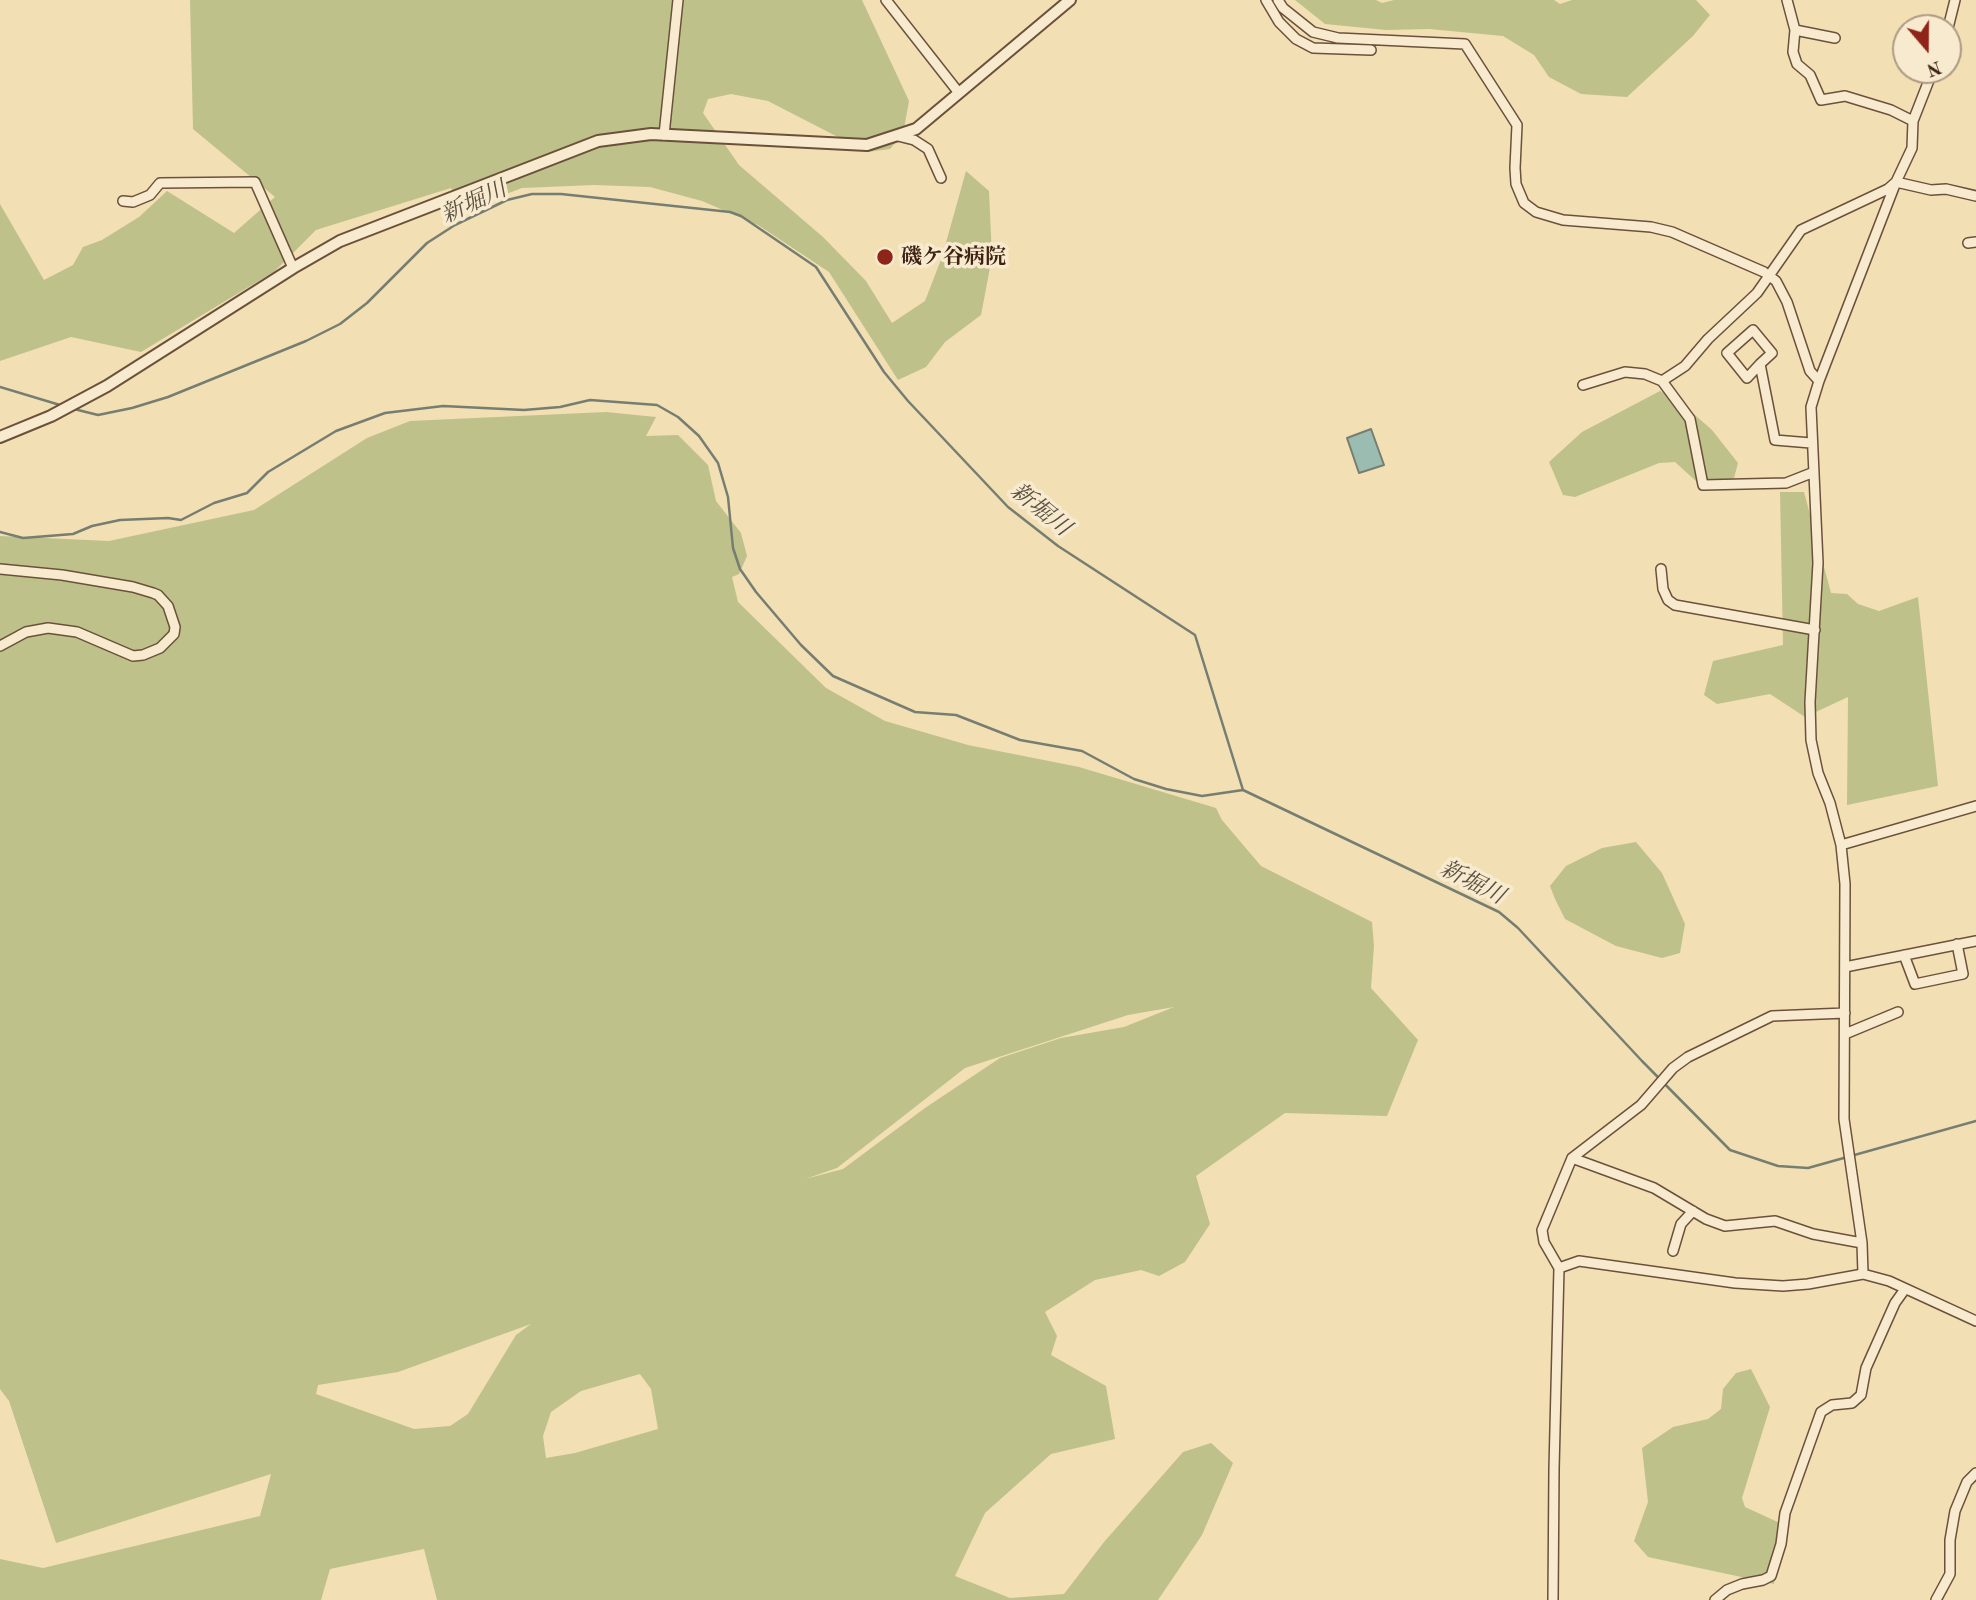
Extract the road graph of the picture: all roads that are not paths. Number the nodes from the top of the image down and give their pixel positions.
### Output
1 (678, 0) edge
2 (886, 0) edge
3 (1070, 0) edge
4 (1266, 0) edge
5 (1278, 0) edge
6 (1787, 0) edge
7 (1796, 30) junction
8 (1835, 38) dead end
9 (1371, 50) dead end
10 (1928, 84) edge
11 (959, 93) junction
12 (1913, 121) junction
13 (664, 135) junction
14 (898, 136) junction
15 (941, 178) dead end
16 (1896, 182) junction
17 (1976, 196) edge
18 (123, 201) dead end
19 (293, 268) junction
20 (1769, 275) junction
21 (1760, 364) junction
22 (1661, 381) junction
23 (1819, 381) junction
24 (1583, 385) dead end
25 (0, 437) edge
26 (1811, 443) junction
27 (1814, 472) junction
28 (0, 569) edge
29 (1661, 569) dead end
30 (1815, 631) junction
31 (0, 646) edge
32 (1976, 806) edge
33 (1841, 845) junction
34 (1976, 941) edge
35 (1957, 944) junction
36 (1904, 955) junction
37 (1845, 967) junction
38 (1898, 1012) dead end
39 (1845, 1013) junction
40 (1845, 1034) junction
41 (1572, 1158) junction
42 (1693, 1211) junction
43 (1862, 1243) junction
44 (1673, 1251) dead end
45 (1559, 1268) junction
46 (1863, 1274) junction
47 (1905, 1289) junction
48 (1976, 1321) edge
49 (1976, 1473) edge
50 (1553, 1600) edge
51 (1715, 1600) edge
52 (1936, 1600) edge

1 - 13 street
2 - 11 street
3 - 11 street
4 - 9 street
5 - 20 street
6 - 7 street
7 - 8 street
7 - 12 street
10 - 12 street
11 - 14 street
12 - 16 street
13 - 14 street
13 - 19 street
14 - 15 street
16 - 17 street
16 - 20 street
16 - 23 street
18 - 19 street
19 - 25 street
20 - 22 street
20 - 23 street
21 - 21 street
21 - 26 street
22 - 24 street
22 - 27 street
23 - 26 street
26 - 27 street
27 - 30 street
28 - 31 street
29 - 30 street
30 - 33 street
32 - 33 street
33 - 37 street
34 - 35 street
35 - 36 street
35 - 36 street
36 - 37 street
37 - 39 street
38 - 40 street
39 - 40 street
39 - 41 street
40 - 43 street
41 - 42 street
41 - 45 street
42 - 43 street
42 - 44 street
43 - 46 street
45 - 46 street
45 - 50 street
46 - 47 street
47 - 48 street
47 - 51 street
49 - 52 street

